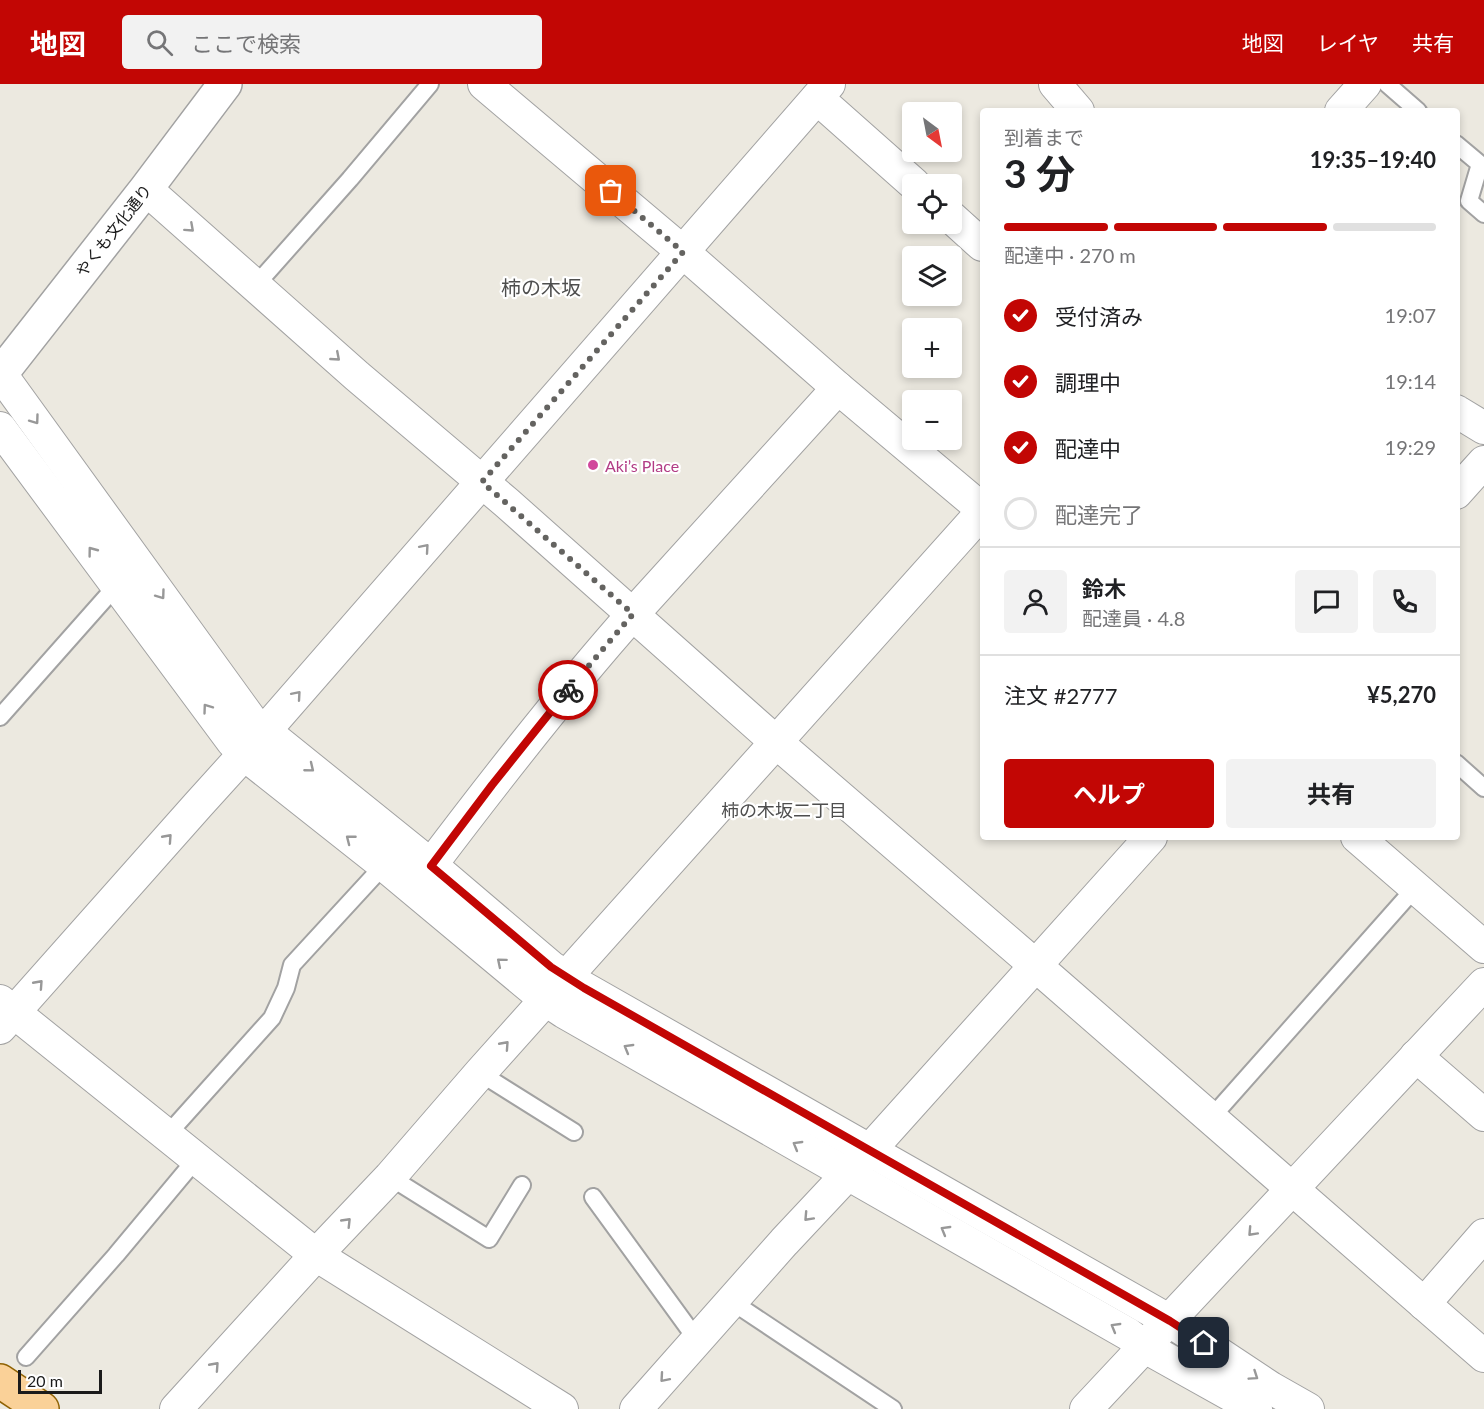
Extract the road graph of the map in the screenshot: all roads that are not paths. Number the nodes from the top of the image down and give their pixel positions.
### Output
1 (225, 84) edge
2 (430, 84) edge
3 (484, 84) edge
4 (1055, 84) edge
5 (1365, 84) edge
6 (1387, 84) edge
7 (823, 91) edge
8 (1075, 108) edge
9 (1344, 108) edge
10 (1415, 108) edge
11 (1460, 147) edge
12 (904, 174) edge
13 (146, 189) junction
14 (1484, 214) edge
15 (962, 228) edge
16 (980, 243) edge
17 (683, 252) junction
18 (255, 286) junction
19 (0, 374) edge
20 (838, 388) junction
21 (1460, 413) edge
22 (0, 428) edge
23 (1484, 428) edge
24 (1484, 462) edge
25 (482, 482) junction
26 (1460, 489) edge
27 (980, 508) edge
28 (980, 512) edge
29 (117, 585) junction
30 (633, 614) junction
31 (0, 717) edge
32 (265, 731) junction
33 (776, 742) junction
34 (244, 755) junction
35 (1460, 767) edge
36 (1484, 788) edge
37 (1148, 840) edge
38 (1360, 840) edge
39 (384, 865) junction
40 (431, 866) junction
41 (1415, 888) junction
42 (1484, 947) edge
43 (1035, 965) junction
44 (567, 977) junction
45 (1484, 984) edge
46 (546, 1000) junction
47 (5, 1014) edge
48 (1416, 1056) junction
49 (480, 1073) junction
50 (1484, 1115) edge
51 (1211, 1119) junction
52 (573, 1132) dead end
53 (167, 1135) junction
54 (869, 1151) junction
55 (197, 1158) junction
56 (848, 1174) junction
57 (390, 1177) junction
58 (522, 1185) dead end
59 (1292, 1189) junction
60 (593, 1197) dead end
61 (1484, 1235) edge
62 (316, 1255) junction
63 (731, 1301) junction
64 (1424, 1304) junction
65 (1170, 1321) junction
66 (696, 1340) junction
67 (1145, 1347) junction
68 (1484, 1356) edge
69 (26, 1357) dead end
70 (0, 1381) edge
71 (42, 1409) edge
72 (176, 1409) edge
73 (562, 1409) edge
74 (636, 1409) edge
75 (893, 1409) edge
76 (1086, 1409) edge
77 (1256, 1409) edge
78 (1308, 1409) edge

1 - 13 street, やくも文化通り
2 - 18 lane
3 - 17 street
4 - 8 street
5 - 9 street
6 - 10 lane
7 - 12 street
7 - 17 street
11 - 14 lane
13 -> 18 street
13 - 19 street, やくも文化通り
15 - 16 street
17 - 20 street
17 - 25 street
18 -> 25 street
19 -> 32 street
20 - 27 street
20 - 30 street
21 - 23 street
29 -> 22 street
24 - 26 street
25 - 30 street
32 -> 25 street
28 - 33 street
29 - 31 lane
34 -> 29 street
30 - 33 street
30 - 40 street
32 - 34 street
32 -> 40 street
33 - 43 street
33 - 44 street
39 -> 34 street
47 -> 34 street
35 - 36 lane
37 - 43 street
38 - 41 street
46 -> 39 street
39 - 53 lane
40 - 44 street
41 - 42 street
41 - 51 lane
43 - 51 street
43 - 54 street
44 - 46 street
44 - 54 street
45 - 48 street
49 -> 46 street
56 -> 46 street
47 - 53 street
48 - 50 street
48 - 59 street
49 - 52 lane
49 - 57 street
51 - 59 street
53 - 55 street
54 - 56 street
54 - 65 street
55 - 62 street
55 - 69 lane
56 -> 63 street
67 -> 56 street
57 - 58 lane
62 -> 57 street
59 - 64 street
59 -> 65 street
60 - 66 lane
61 - 64 street
72 -> 62 street
62 - 73 street
63 - 66 street
63 - 75 lane
64 - 68 street
65 - 67 street
65 -> 78 street
66 -> 74 street
67 - 76 street
67 - 77 street
70 - 71 main road

